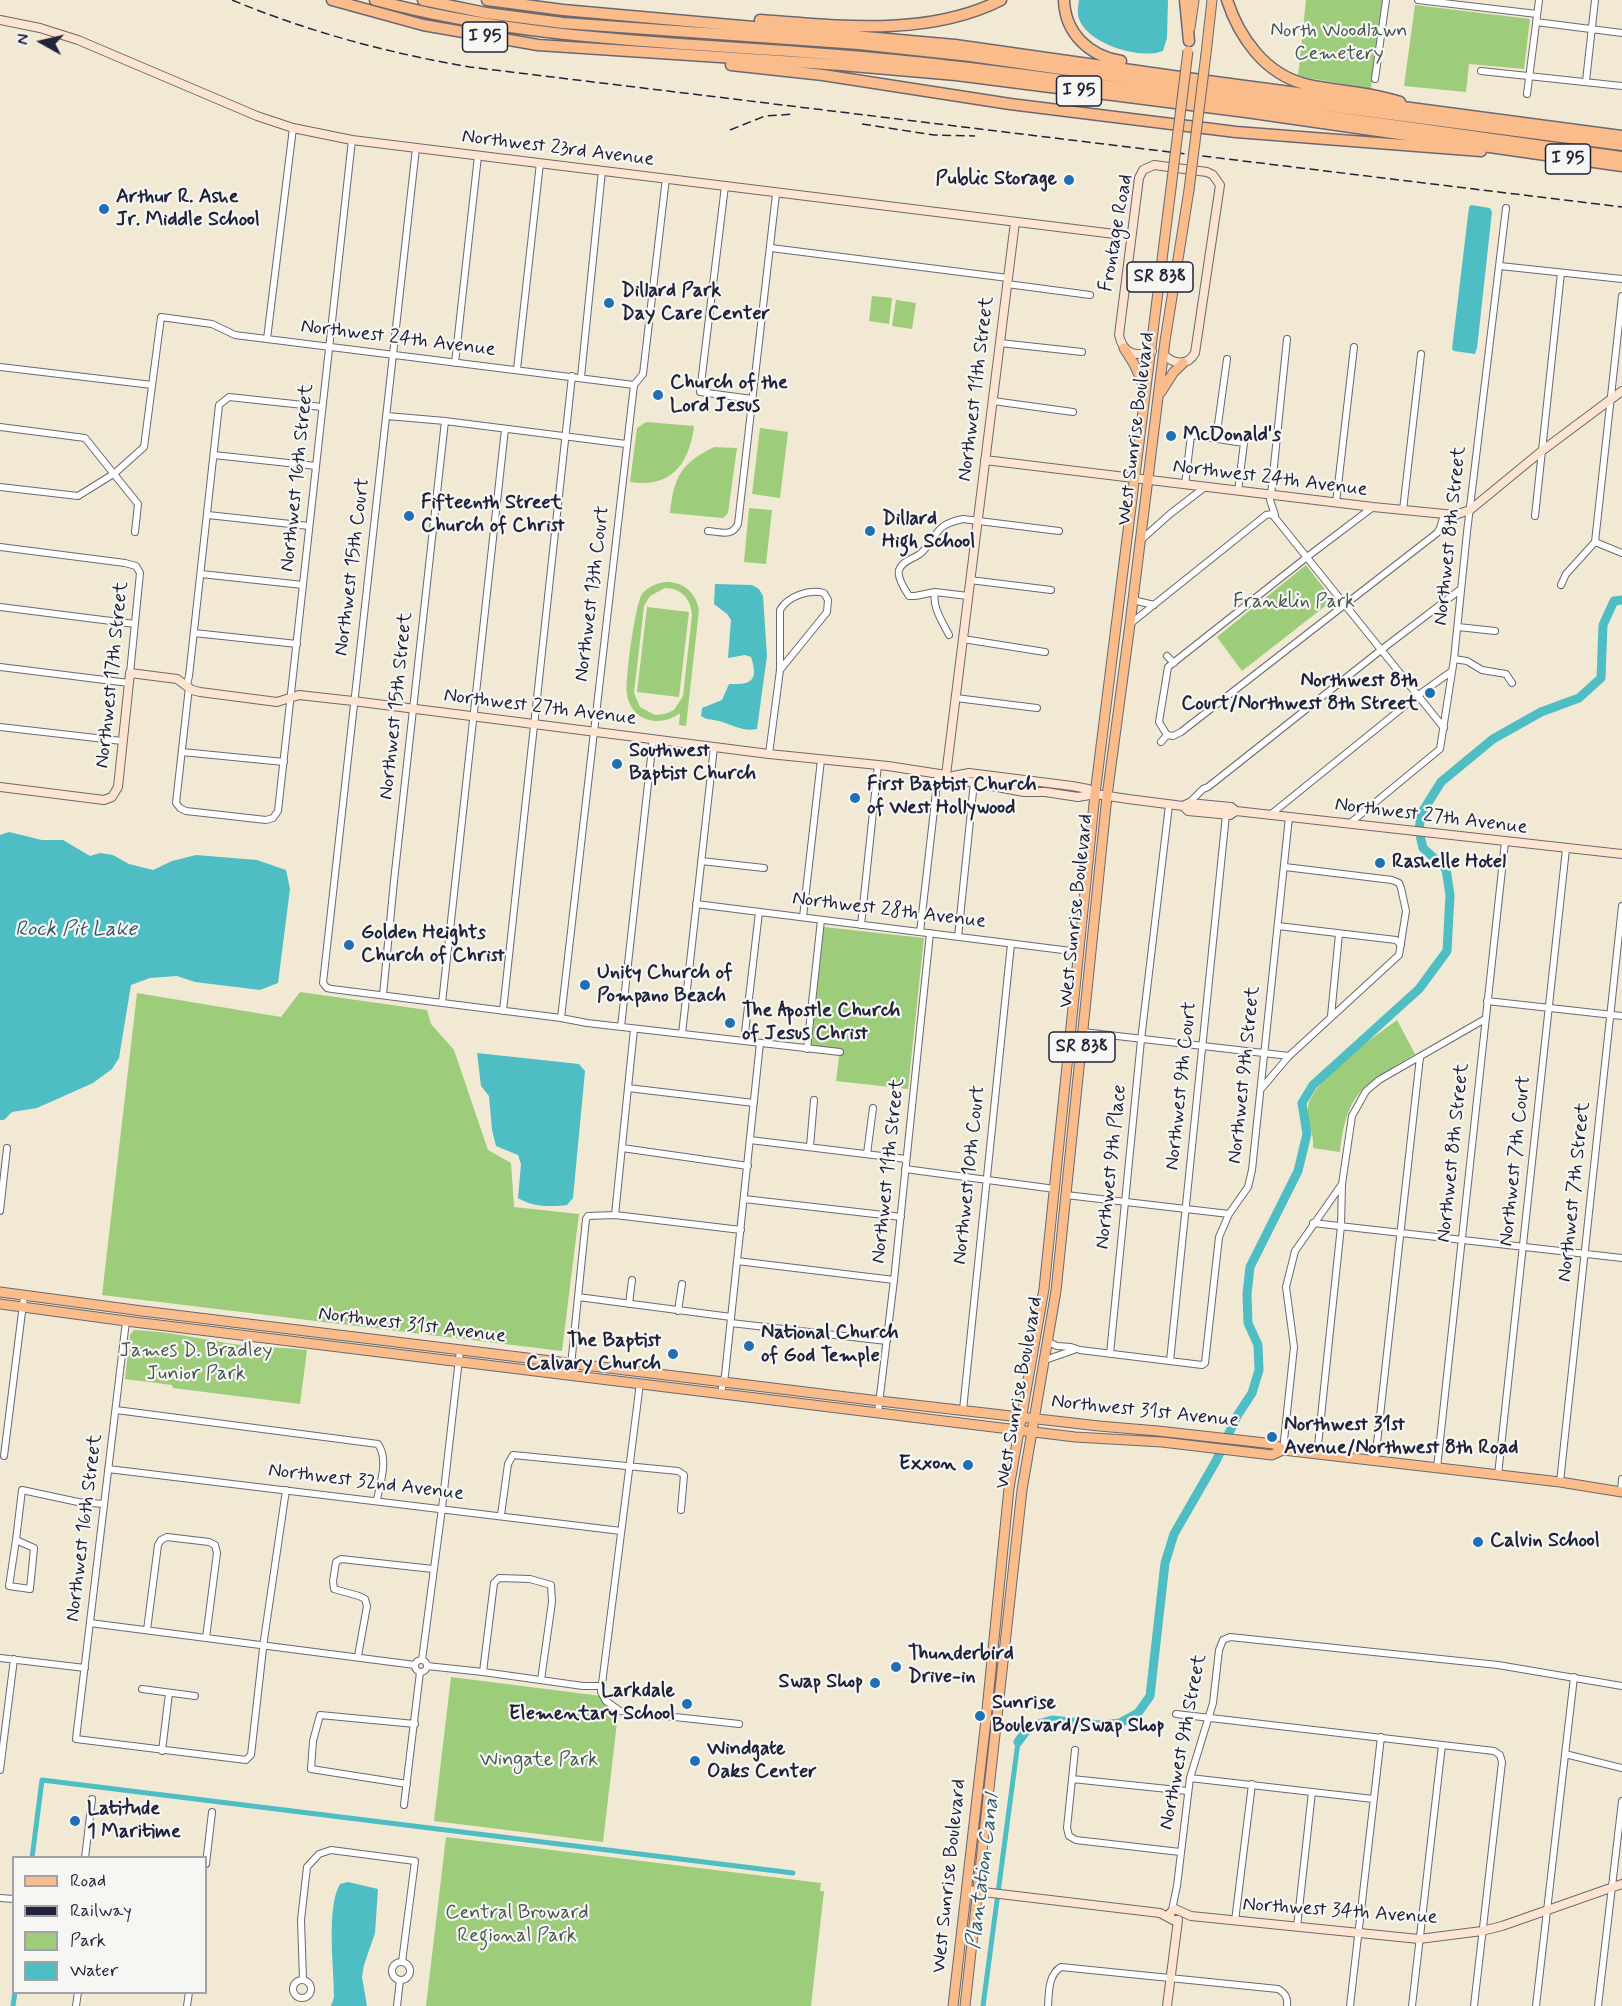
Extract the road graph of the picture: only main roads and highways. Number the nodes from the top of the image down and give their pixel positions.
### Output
1 (332, 0) edge
2 (375, 0) edge
3 (423, 0) edge
4 (451, 0) edge
5 (487, 0) edge
6 (1001, 0) edge
7 (1064, 0) edge
8 (1185, 0) edge
9 (1194, 0) edge
10 (1212, 0) edge
11 (1227, 0) edge
12 (486, 13) junction
13 (688, 22) junction
14 (1188, 46) junction
15 (642, 52) junction
16 (1215, 82) junction
17 (1423, 110) junction
18 (1178, 125) junction
19 (1198, 128) junction
20 (1622, 136) edge
21 (1622, 145) edge
22 (1514, 151) junction
23 (1622, 157) edge
24 (1622, 166) edge
25 (1124, 348) road end
26 (1184, 363) road end
27 (1147, 391) junction
28 (1158, 400) junction
29 (1079, 952) junction
30 (1085, 1015) junction
31 (1056, 1177) junction
32 (1055, 1190) junction
33 (1066, 1195) junction
34 (1064, 1211) junction
35 (0, 1292) edge
36 (0, 1304) edge
37 (142, 1311) junction
38 (126, 1321) junction
39 (661, 1374) junction
40 (640, 1383) junction
41 (1021, 1417) junction
42 (1035, 1419) junction
43 (1018, 1430) junction
44 (1033, 1432) junction
45 (1179, 1433) junction
46 (1162, 1442) junction
47 (1283, 1450) junction
48 (1621, 1491) edge
49 (953, 2006) edge
50 (965, 2006) edge

1 - 15 highway, I 95
2 - 23 highway
3 - 12 highway
4 - 12 highway
5 - 13 highway, I 95
6 - 13 highway
7 - 16 highway
8 - 14 highway
9 - 14 main road, West Sunrise Boulevard / SR 838
10 - 19 main road, West Sunrise Boulevard / SR 838, bridge
11 - 17 highway
12 - 21 highway
13 - 16 highway, I 95
14 - 18 main road, West Sunrise Boulevard / SR 838, bridge
15 - 18 highway
15 - 22 highway, I 95
16 - 17 highway, I 95
17 - 20 highway, I 95
18 - 19 highway, bridge
18 - 27 main road, West Sunrise Boulevard / SR 838, bridge
19 - 22 highway
19 - 28 main road, West Sunrise Boulevard / SR 838, bridge
22 - 24 highway, I 95
25 - 27 main road
26 - 28 main road
27 - 29 main road, West Sunrise Boulevard / SR 838
28 - 30 main road, West Sunrise Boulevard / SR 838
29 - 30 main road
29 - 31 main road, West Sunrise Boulevard / SR 838
30 - 33 main road, West Sunrise Boulevard / SR 838
31 - 32 main road, West Sunrise Boulevard / SR 838
31 - 33 main road
32 - 34 main road
32 - 41 main road, West Sunrise Boulevard / SR 838
33 - 34 main road, West Sunrise Boulevard / SR 838
34 - 42 main road, West Sunrise Boulevard / SR 838
35 - 37 main road, Northwest 31st Avenue
36 - 38 main road, Northwest 31st Avenue
37 - 38 main road
37 - 39 main road, Northwest 31st Avenue
38 - 40 main road, Northwest 31st Avenue
39 - 40 main road
39 - 41 main road, Northwest 31st Avenue
40 - 43 main road, Northwest 31st Avenue
41 - 42 main road, Northwest 31st Avenue
41 - 43 main road, West Sunrise Boulevard / SR 838
42 - 44 main road, West Sunrise Boulevard / SR 838
42 - 45 main road, Northwest 31st Avenue
43 - 44 main road, Northwest 31st Avenue
43 - 49 main road, West Sunrise Boulevard / SR 838
44 - 46 main road, Northwest 31st Avenue
44 - 50 main road, West Sunrise Boulevard / SR 838
45 - 46 main road
45 - 47 main road, Northwest 31st Avenue
46 - 47 main road, Northwest 31st Avenue
47 - 48 main road, Northwest 31st Avenue

